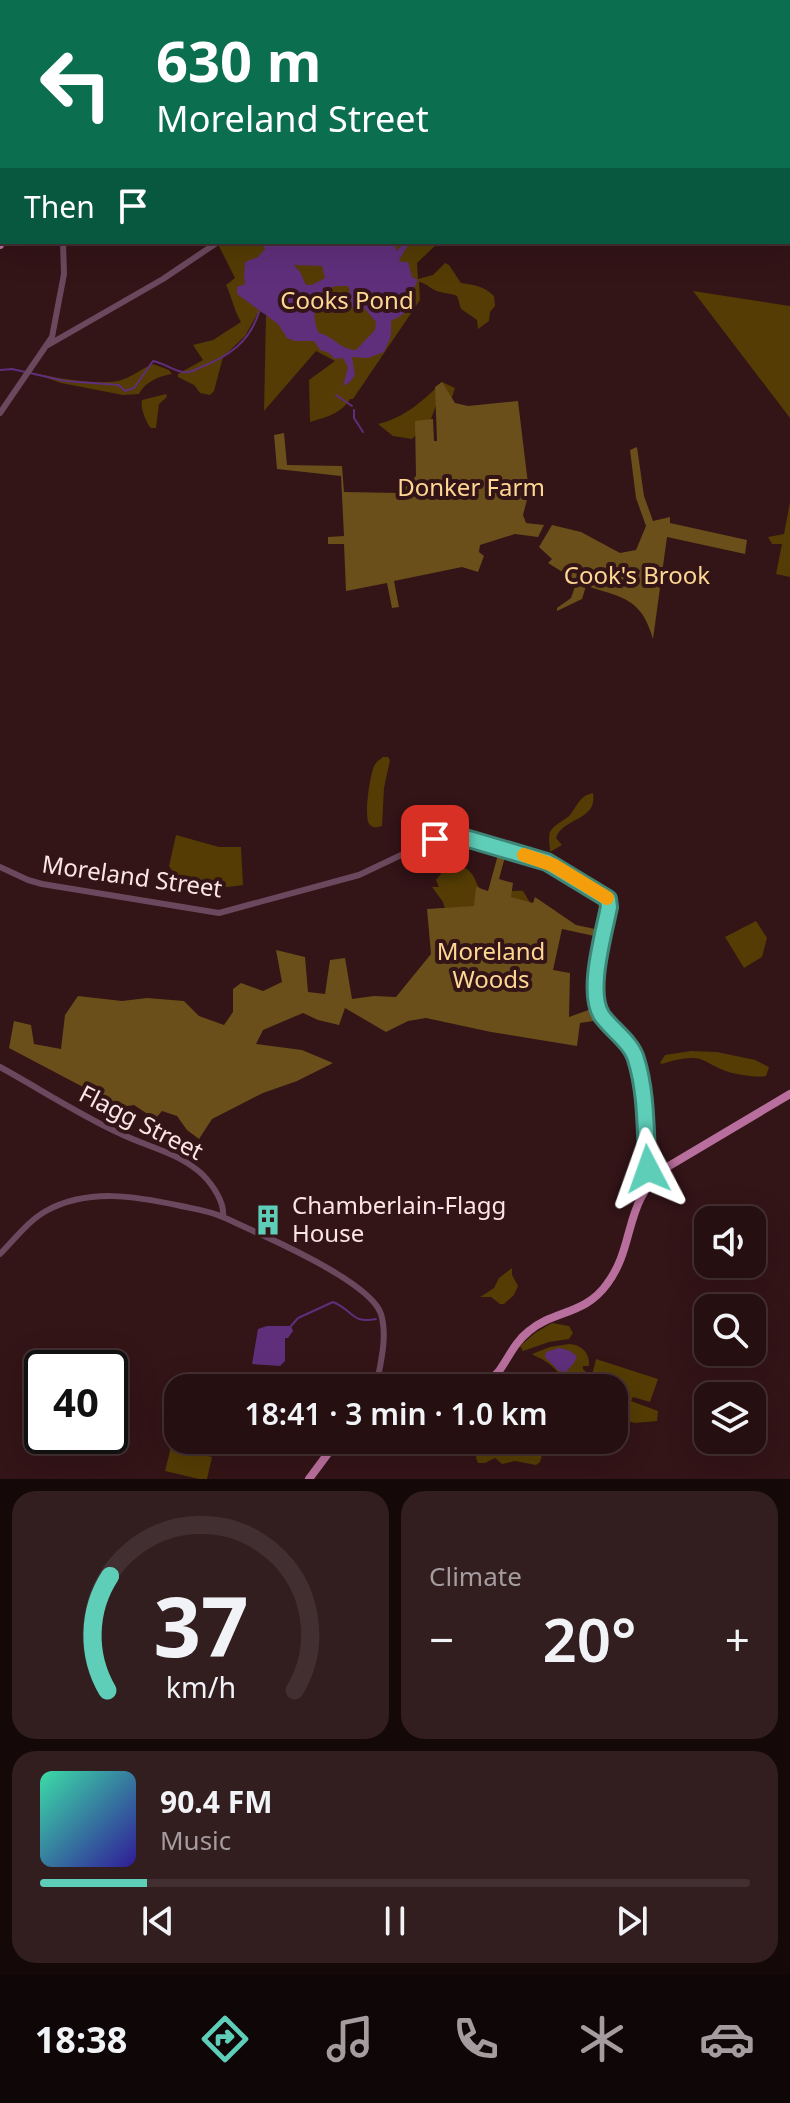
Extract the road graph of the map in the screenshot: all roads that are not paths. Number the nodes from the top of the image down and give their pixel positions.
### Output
1 (63, 244) edge
2 (215, 244) edge
3 (48, 345) junction
4 (0, 413) edge
5 (0, 867) edge
6 (0, 1067) edge
7 (790, 1094) edge
8 (652, 1180) junction
9 (223, 1217) junction
10 (0, 1254) edge
11 (378, 1374) edge
12 (496, 1374) edge
13 (328, 1454) edge
14 (309, 1479) edge

1 - 3 street
2 - 3 street
3 - 4 street
5 - 8 street, Moreland Street
6 - 9 street, Flagg Street
7 - 8 main road
8 - 12 main road
9 - 10 street
9 - 11 street
13 - 14 main road

